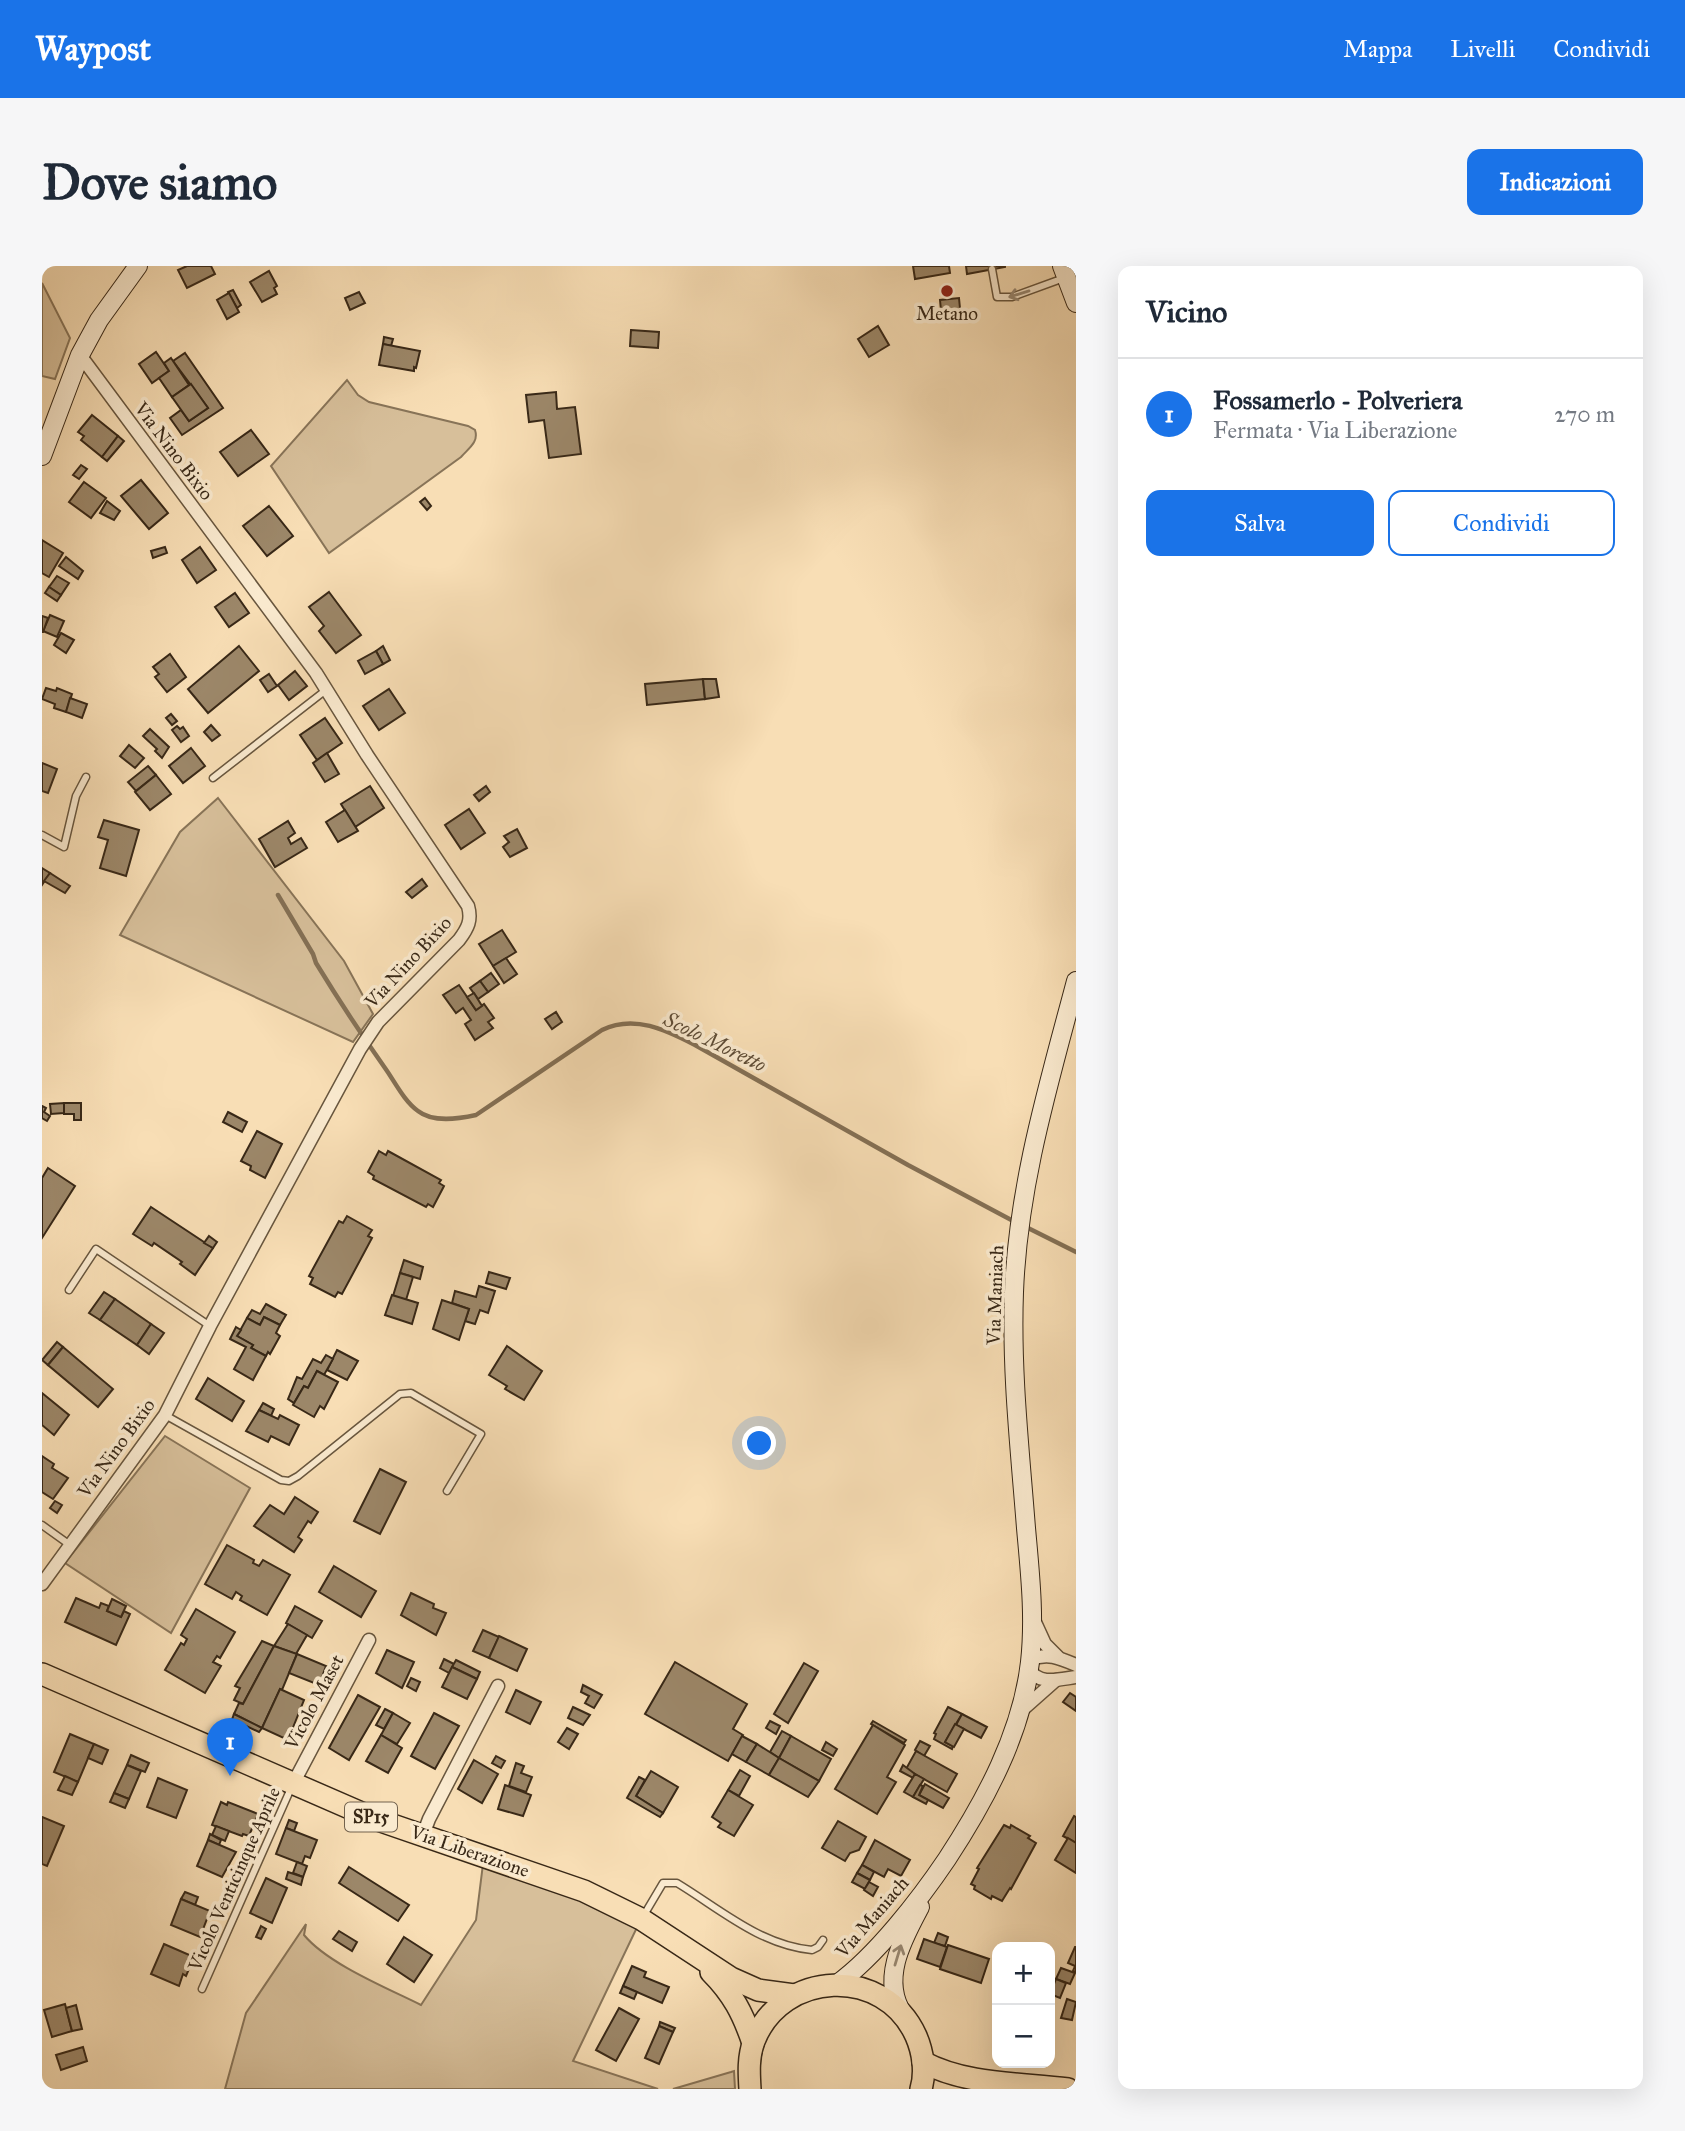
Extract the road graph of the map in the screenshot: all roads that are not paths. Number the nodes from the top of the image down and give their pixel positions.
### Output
1 (138, 266) edge
2 (992, 269) dead end
3 (1064, 271) edge
4 (1076, 303) edge
5 (80, 355) junction
6 (42, 456) edge
7 (327, 689) junction
8 (86, 777) dead end
9 (213, 778) dead end
10 (42, 835) edge
11 (1076, 981) edge
12 (69, 1290) dead end
13 (210, 1326) junction
14 (165, 1415) junction
15 (446, 1491) dead end
16 (42, 1525) edge
17 (70, 1545) junction
18 (42, 1584) edge
19 (1032, 1617) junction
20 (369, 1640) dead end
21 (1058, 1657) junction
22 (1030, 1665) junction
23 (1076, 1665) edge
24 (42, 1674) edge
25 (1076, 1677) edge
26 (1056, 1680) junction
27 (498, 1686) dead end
28 (1018, 1714) junction
29 (294, 1782) junction
30 (423, 1835) junction
31 (936, 1875) junction
32 (641, 1920) junction
33 (823, 1940) dead end
34 (698, 1958) junction
35 (837, 1984) junction
36 (202, 1989) dead end
37 (794, 1995) junction
38 (906, 2019) junction
39 (753, 2043) junction
40 (923, 2062) junction
41 (750, 2089) edge
42 (921, 2089) edge
43 (1068, 2089) edge

1 - 5 main road
3 -> 2 lane
3 - 4 main road
5 - 6 main road
5 - 7 street, Via Nino Bixio
7 - 9 lane
7 - 13 street, Via Nino Bixio
8 - 10 lane
11 - 19 main road, Via Maniach
12 - 13 lane
13 - 14 street, Via Nino Bixio
14 - 15 lane
14 - 17 street, Via Nino Bixio
16 - 17 lane
17 - 18 street, Via Nino Bixio
19 - 21 street, Via Maniach
19 - 22 main road, Via Maniach
20 - 29 street, Vicolo Maset
21 - 22 street
21 - 23 street
22 - 26 street
22 - 28 main road, Via Maniach
24 - 29 main road, Via Liberazione / SP15
25 - 26 street
26 - 28 street, Via Maniach
27 - 30 street
28 - 31 main road, Via Maniach
29 - 30 main road, Via Liberazione / SP15
29 - 36 lane, Vicolo Venticinque Aprile
30 - 32 main road, Via Liberazione / SP15
31 - 35 main road, Via Maniach
38 -> 31 main road, Via Maniach
32 - 33 lane
32 - 34 main road, Via Liberazione / SP15
34 - 37 main road, Via Liberazione / SP15
34 - 39 main road, Via Liberazione / SP15
35 - 37 main road, SP15
35 - 38 main road, SP15
37 - 39 main road, SP15
38 - 40 main road, SP15
39 - 41 main road, SP15
40 - 42 main road, SP15
40 - 43 main road

